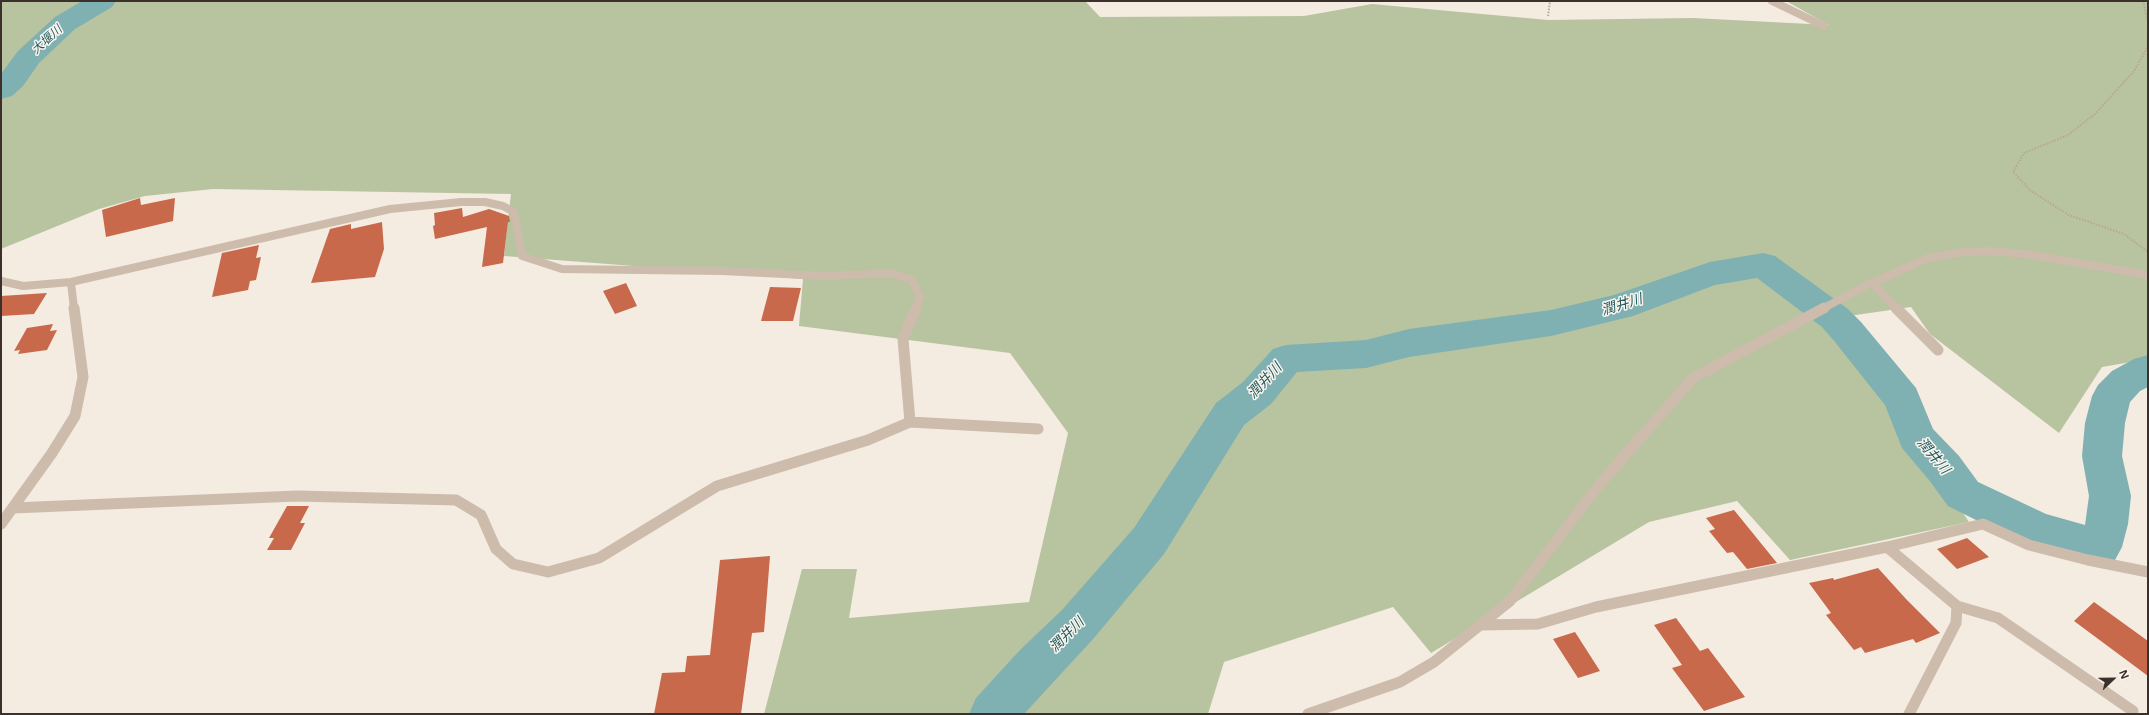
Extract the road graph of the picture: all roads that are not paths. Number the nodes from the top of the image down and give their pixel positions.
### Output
1 (1772, 1) edge
2 (1824, 26) dead end
3 (2148, 275) edge
4 (1, 281) edge
5 (71, 282) junction
6 (1868, 284) junction
7 (1938, 350) dead end
8 (910, 422) junction
9 (1038, 429) dead end
10 (13, 508) junction
11 (1, 524) edge
12 (1887, 547) junction
13 (2148, 572) edge
14 (1957, 606) junction
15 (1480, 625) junction
16 (1308, 714) edge
17 (1909, 714) edge
18 (2132, 714) edge

1 - 2 street
3 - 6 street
4 - 5 street
5 - 8 street
5 - 10 street
6 - 7 street
6 - 15 street
8 - 9 street
8 - 10 street
10 - 11 street
12 - 13 street
12 - 14 street
12 - 15 street
14 - 17 street
14 - 18 street
15 - 16 street

